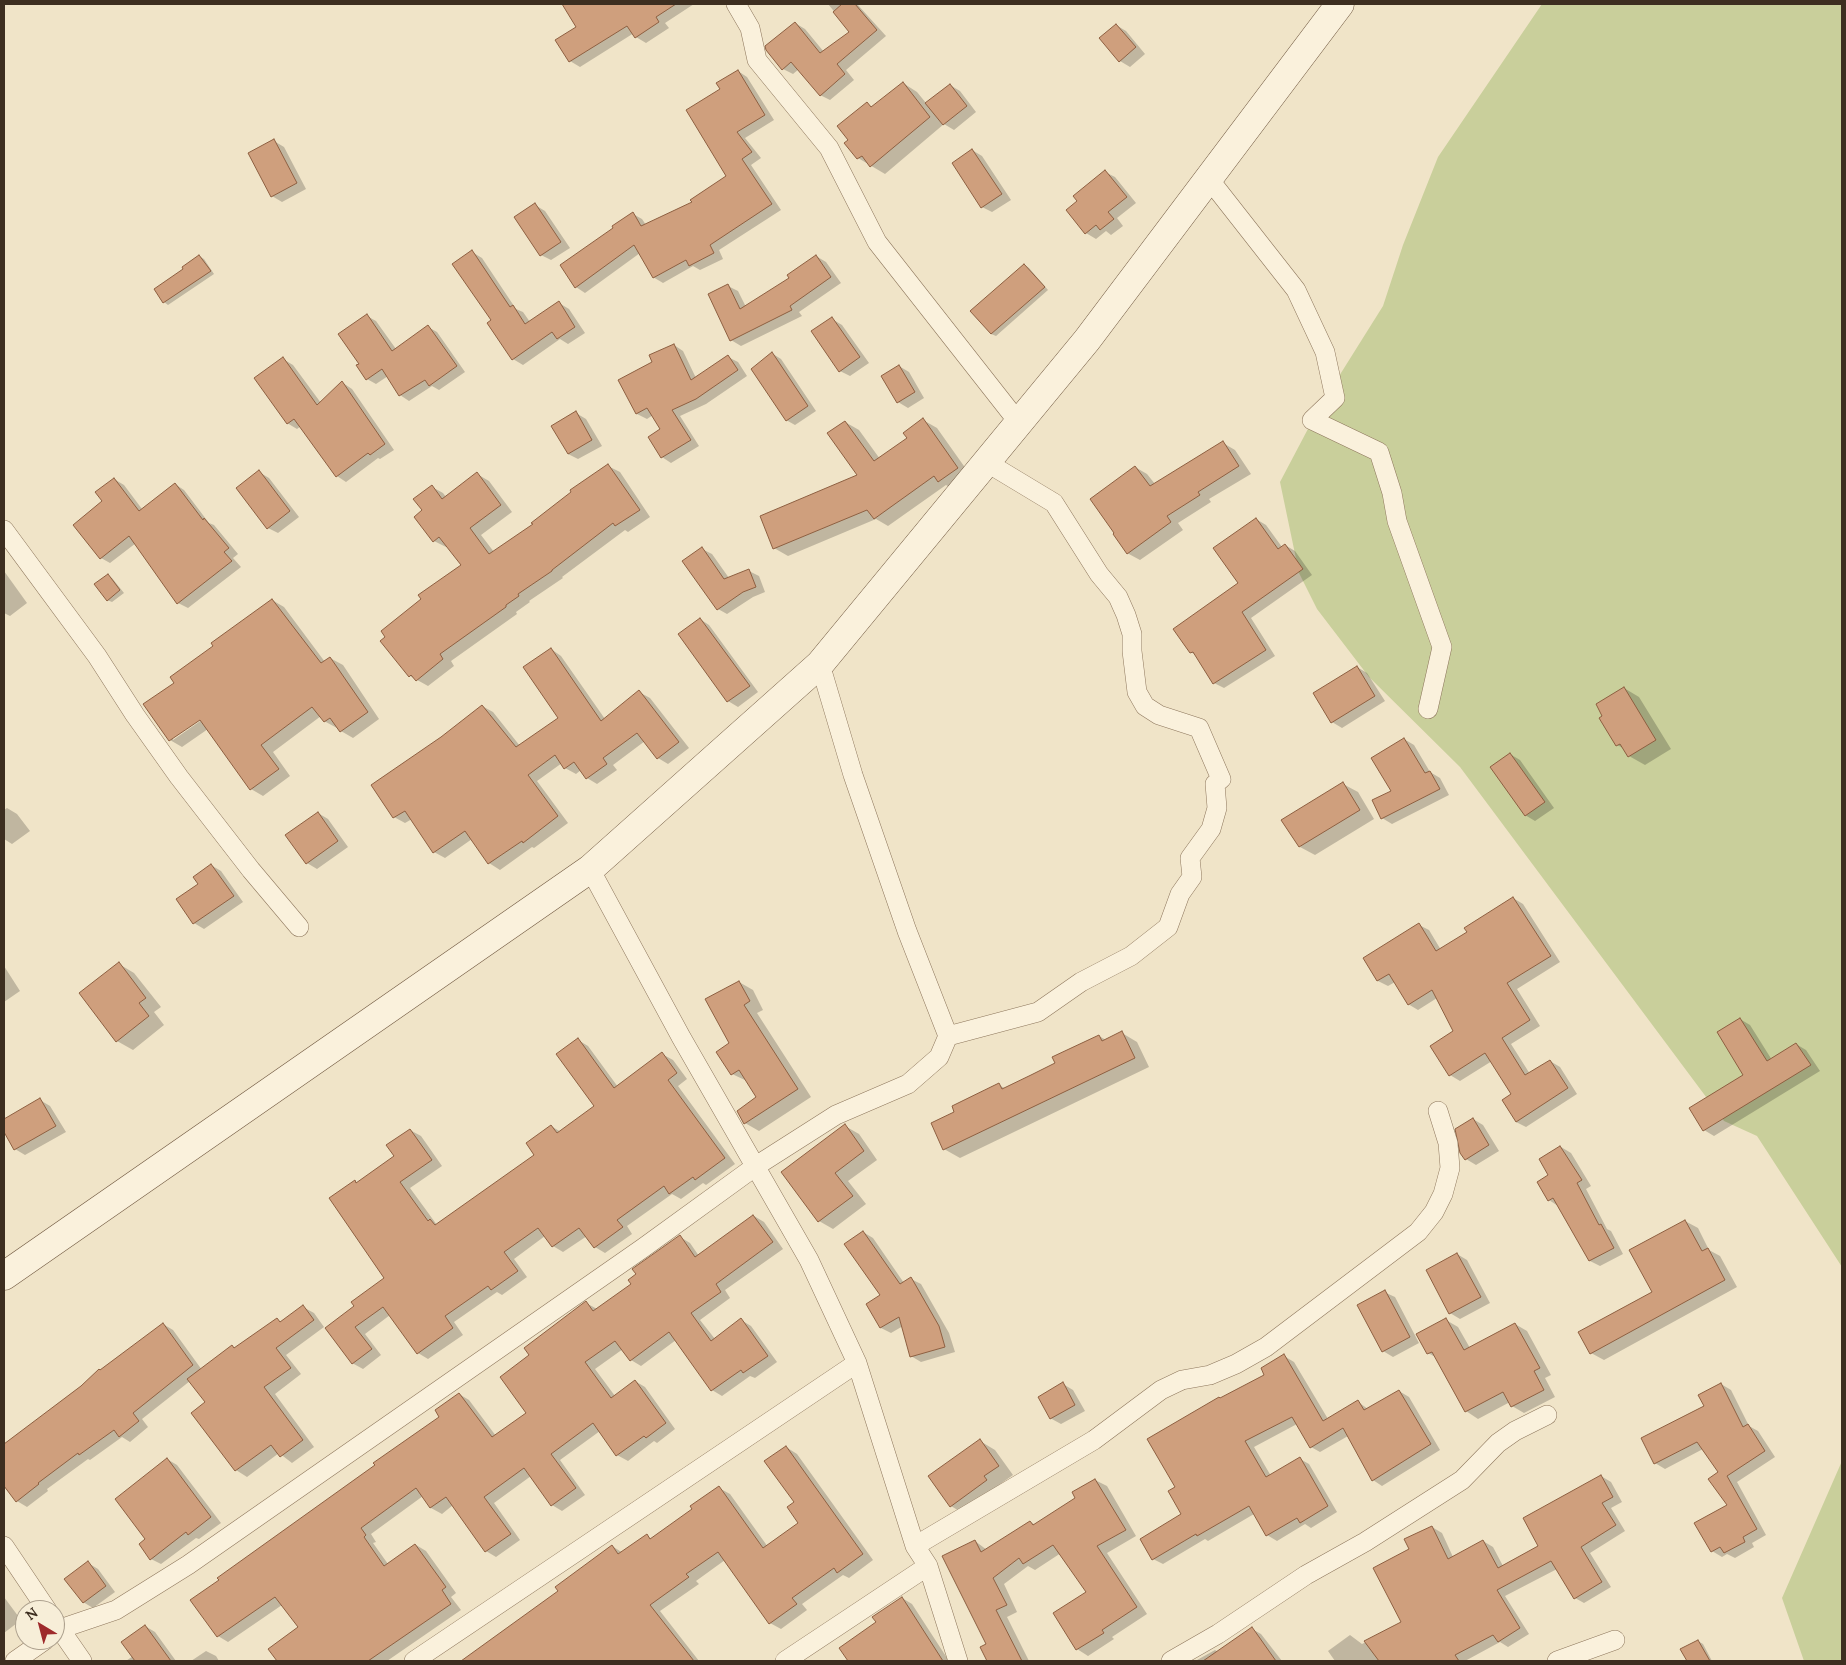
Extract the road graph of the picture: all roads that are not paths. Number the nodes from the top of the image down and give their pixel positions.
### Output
1 (736, 4) edge
2 (1340, 4) edge
3 (1209, 179) junction
4 (1019, 423) junction
5 (986, 462) junction
6 (4, 530) edge
7 (820, 664) junction
8 (1428, 708) dead end
9 (590, 869) junction
10 (299, 927) dead end
11 (948, 1036) junction
12 (1438, 1111) dead end
13 (756, 1166) junction
14 (4, 1276) edge
15 (857, 1363) junction
16 (1547, 1415) dead end
17 (4, 1546) edge
18 (915, 1546) junction
19 (928, 1566) junction
20 (40, 1600) edge
21 (65, 1627) edge
22 (1615, 1640) dead end
23 (65, 1643) edge
24 (29, 1650) edge
25 (15, 1661) edge
26 (82, 1661) edge
27 (414, 1661) edge
28 (785, 1661) edge
29 (958, 1661) edge
30 (1171, 1661) edge
31 (1557, 1661) edge

1 - 4 street
2 - 3 street
3 - 4 street
3 - 8 street
4 - 5 street
5 - 7 street
5 - 11 street
6 - 10 street
7 - 9 street
7 - 11 street
9 - 13 street
9 - 14 street
11 - 13 street
12 - 18 street
13 - 15 street
13 - 21 street
15 - 18 street
15 - 27 street
16 - 30 street
17 - 20 street
18 - 19 street
19 - 28 street
19 - 29 street
22 - 31 street
23 - 26 street
24 - 25 street

